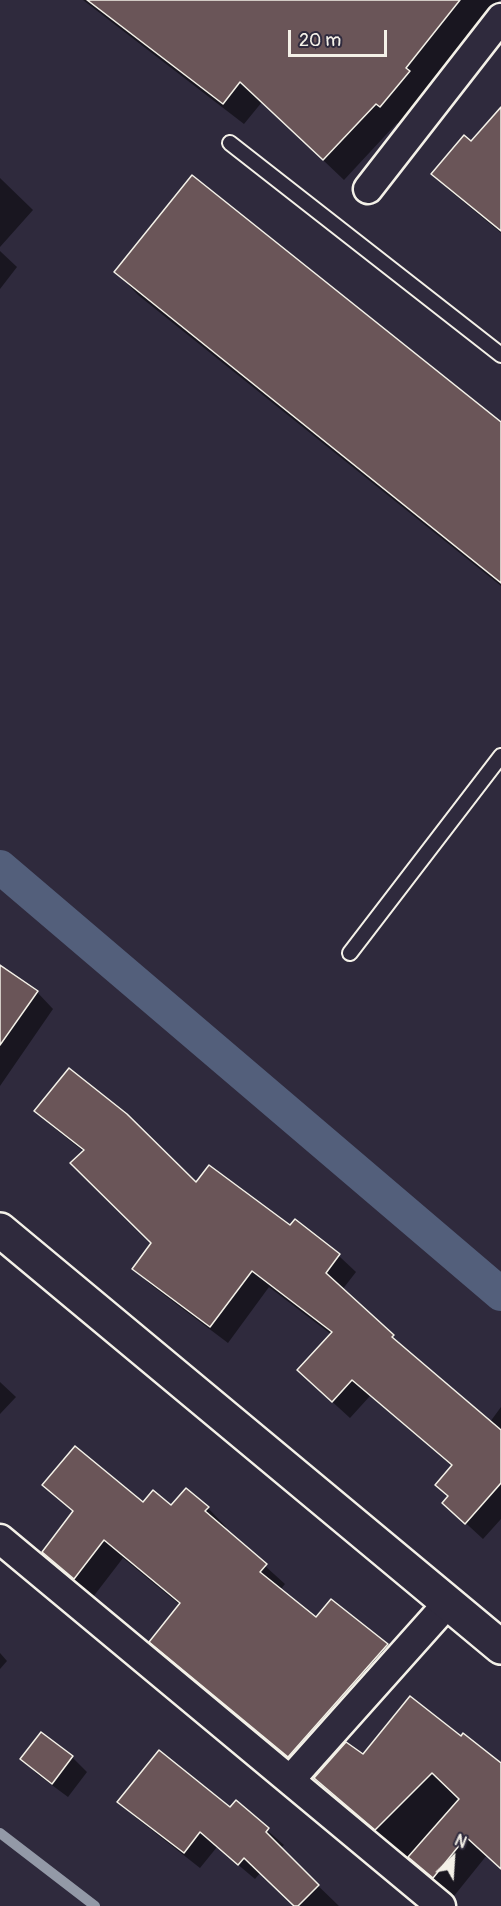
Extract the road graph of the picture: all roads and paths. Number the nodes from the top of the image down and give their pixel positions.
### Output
1 (501, 18) edge
2 (230, 143) dead end
3 (368, 189) dead end
4 (501, 354) edge
5 (501, 756) edge
6 (350, 953) dead end
7 (0, 1230) edge
8 (0, 1539) edge
9 (448, 1603) junction
10 (501, 1647) edge
11 (290, 1780) junction
12 (441, 1906) edge

1 - 3 street
2 - 4 lane
5 - 6 lane
7 - 9 main road
8 - 11 street
9 - 10 main road
9 - 11 street
11 - 12 street

